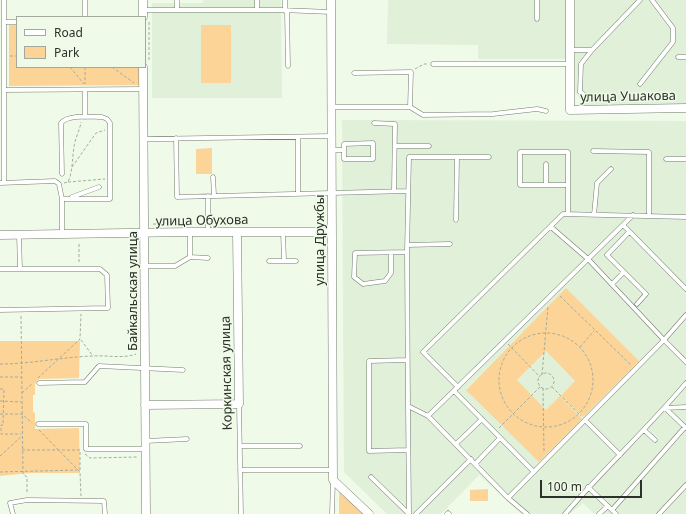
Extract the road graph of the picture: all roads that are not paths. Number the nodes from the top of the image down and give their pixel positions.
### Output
1 (4, 0) edge
2 (85, 0) edge
3 (143, 0) edge
4 (177, 0) edge
5 (257, 0) edge
6 (285, 0) edge
7 (331, 0) edge
8 (537, 0) edge
9 (570, 0) edge
10 (640, 0) edge
11 (652, 0) edge
12 (177, 10) junction
13 (257, 10) junction
14 (286, 11) junction
15 (331, 12) junction
16 (143, 14) edge
17 (85, 16) edge
18 (537, 20) dead end
19 (4, 22) junction
20 (16, 22) edge
21 (570, 50) junction
22 (592, 50) junction
23 (2, 57) edge
24 (678, 57) dead end
25 (686, 57) edge
26 (433, 64) dead end
27 (570, 64) junction
28 (288, 66) dead end
29 (143, 68) edge
30 (354, 72) dead end
31 (640, 84) dead end
32 (140, 89) junction
33 (5, 90) junction
34 (85, 90) junction
35 (589, 98) dead end
36 (332, 107) junction
37 (410, 107) junction
38 (686, 108) edge
39 (546, 111) dead end
40 (83, 117) junction
41 (374, 123) dead end
42 (332, 136) junction
43 (298, 137) junction
44 (176, 138) junction
45 (144, 139) junction
46 (395, 146) junction
47 (430, 146) dead end
48 (332, 150) junction
49 (344, 150) junction
50 (593, 151) dead end
51 (457, 157) junction
52 (489, 157) dead end
53 (666, 159) dead end
54 (686, 159) edge
55 (546, 164) dead end
56 (611, 169) dead end
57 (62, 174) dead end
58 (213, 177) dead end
59 (2, 183) edge
60 (546, 185) junction
61 (568, 185) junction
62 (99, 188) dead end
63 (394, 191) junction
64 (408, 191) junction
65 (332, 192) junction
66 (298, 193) junction
67 (214, 195) junction
68 (208, 196) junction
69 (62, 198) junction
70 (68, 198) junction
71 (568, 214) junction
72 (594, 215) junction
73 (633, 215) junction
74 (648, 216) junction
75 (686, 217) edge
76 (456, 220) dead end
77 (623, 225) junction
78 (550, 227) junction
79 (190, 232) junction
80 (208, 232) junction
81 (238, 232) junction
82 (283, 232) junction
83 (332, 232) junction
84 (629, 232) junction
85 (62, 234) junction
86 (144, 234) junction
87 (0, 235) edge
88 (19, 235) junction
89 (450, 244) dead end
90 (407, 245) junction
91 (391, 252) junction
92 (407, 252) junction
93 (190, 257) junction
94 (208, 258) dead end
95 (588, 259) junction
96 (269, 261) dead end
97 (284, 261) junction
98 (296, 261) dead end
99 (145, 266) junction
100 (0, 269) edge
101 (20, 269) junction
102 (624, 272) junction
103 (612, 284) junction
104 (686, 289) edge
105 (636, 304) dead end
106 (0, 310) edge
107 (686, 315) edge
108 (664, 340) junction
109 (407, 360) junction
110 (686, 362) edge
111 (145, 369) junction
112 (183, 370) dead end
113 (39, 383) dead end
114 (686, 383) edge
115 (458, 387) junction
116 (454, 391) junction
117 (239, 404) junction
118 (145, 405) junction
119 (408, 406) junction
120 (686, 407) edge
121 (665, 408) junction
122 (428, 416) junction
123 (482, 419) junction
124 (585, 420) junction
125 (38, 424) dead end
126 (685, 428) edge
127 (644, 430) junction
128 (500, 438) junction
129 (187, 439) dead end
130 (655, 440) dead end
131 (456, 444) junction
132 (146, 445) junction
133 (240, 446) junction
134 (300, 446) dead end
135 (408, 450) junction
136 (620, 455) junction
137 (471, 459) junction
138 (475, 464) junction
139 (240, 470) junction
140 (333, 470) junction
141 (534, 472) junction
142 (371, 477) dead end
143 (333, 480) junction
144 (686, 485) edge
145 (588, 487) junction
146 (508, 498) junction
147 (608, 506) junction
148 (614, 512) edge
149 (13, 514) edge
150 (105, 514) edge
151 (146, 514) edge
152 (241, 514) edge
153 (332, 514) edge
154 (369, 514) edge
155 (409, 514) edge
156 (416, 514) edge
157 (526, 514) edge
158 (565, 514) edge
159 (599, 514) edge
160 (659, 514) edge

1 - 19 lane
2 - 17 lane
3 - 16 street
4 - 12 lane
5 - 13 lane
6 - 14 lane
7 - 15 street, улица Дружбы
8 - 18 lane
9 - 21 street
10 - 22 lane
11 - 31 lane
12 - 13 lane
12 - 16 lane
13 - 14 lane
14 - 15 lane
14 - 28 lane
15 - 36 street, улица Дружбы
19 - 20 lane
19 - 23 lane
21 - 22 lane
21 - 27 street
22 - 35 lane
23 - 33 lane
24 - 25 lane
26 - 27 lane
27 - 38 street, улица Ушакова
29 - 32 street, Байкальская улица
30 - 37 lane
32 - 34 lane
32 - 45 street, Байкальская улица
33 - 34 lane
33 - 59 lane
34 - 40 lane
36 - 37 lane
36 - 42 street, улица Дружбы
37 - 39 lane
40 - 57 lane
40 - 70 lane
41 - 46 lane
42 - 43 lane
42 - 48 street, улица Дружбы
43 - 44 lane
43 - 66 lane
44 - 45 lane
44 - 68 lane
45 - 86 street, Байкальская улица
46 - 47 lane
46 - 63 lane
48 - 49 lane
48 - 65 street, улица Дружбы
49 - 49 lane
50 - 74 lane
51 - 52 lane
51 - 64 lane
51 - 76 lane
53 - 54 lane
55 - 60 lane
56 - 72 lane
58 - 67 lane
59 - 69 lane
60 - 61 lane
60 - 61 lane
61 - 71 lane
62 - 70 lane
63 - 64 lane
63 - 65 lane
64 - 90 lane
65 - 66 lane
65 - 83 street, улица Дружбы
66 - 67 lane
67 - 68 lane
68 - 80 lane
69 - 70 lane
69 - 85 lane
71 - 72 lane
71 - 78 lane
72 - 73 lane
73 - 74 lane
73 - 77 lane
74 - 75 lane
77 - 84 lane
77 - 95 lane
78 - 95 lane
78 - 115 lane
79 - 80 street, улица Обухова
79 - 86 street, улица Обухова
79 - 93 lane
80 - 81 street, улица Обухова
81 - 82 street, улица Обухова
81 - 117 street, Коркинская улица
82 - 83 street, улица Обухова
82 - 97 lane
83 - 140 street, улица Дружбы
84 - 102 lane
84 - 104 lane
85 - 86 street, улица Обухова
85 - 88 street, улица Обухова
86 - 99 street, Байкальская улица
87 - 88 street, улица Обухова
88 - 101 lane
89 - 90 lane
90 - 92 lane
91 - 91 lane
91 - 92 lane
92 - 109 lane
93 - 94 lane
93 - 99 lane
95 - 103 lane
95 - 115 lane
96 - 97 lane
97 - 98 lane
99 - 111 street, Байкальская улица
100 - 101 lane
101 - 106 lane
102 - 103 lane
102 - 105 lane
103 - 108 lane
107 - 108 lane
108 - 110 lane
108 - 124 lane
109 - 119 lane
109 - 135 lane
111 - 112 lane
111 - 113 lane
111 - 118 street, Байкальская улица
114 - 121 lane
115 - 116 lane
116 - 122 lane
116 - 123 lane
117 - 118 street
117 - 133 lane, Коркинская улица
118 - 132 street, Байкальская улица
119 - 122 lane
119 - 135 lane
120 - 121 lane
121 - 126 lane
121 - 127 lane
122 - 131 lane
123 - 128 lane
123 - 131 lane
124 - 136 lane
124 - 141 lane
125 - 132 lane
126 - 148 lane
127 - 130 lane
127 - 136 lane
128 - 138 lane
128 - 141 lane
129 - 132 lane
131 - 137 lane
132 - 151 street, Байкальская улица
133 - 134 lane
133 - 139 lane, Коркинская улица
135 - 155 lane
136 - 145 lane
137 - 138 lane
137 - 156 lane
138 - 146 lane
139 - 140 lane
139 - 152 lane, Коркинская улица
140 - 143 street, улица Дружбы
141 - 146 lane
142 - 155 lane
143 - 153 lane, улица Дружбы
143 - 154 street
144 - 160 lane
145 - 147 lane
145 - 158 lane
146 - 157 lane
147 - 148 lane
147 - 159 lane
149 - 150 lane

